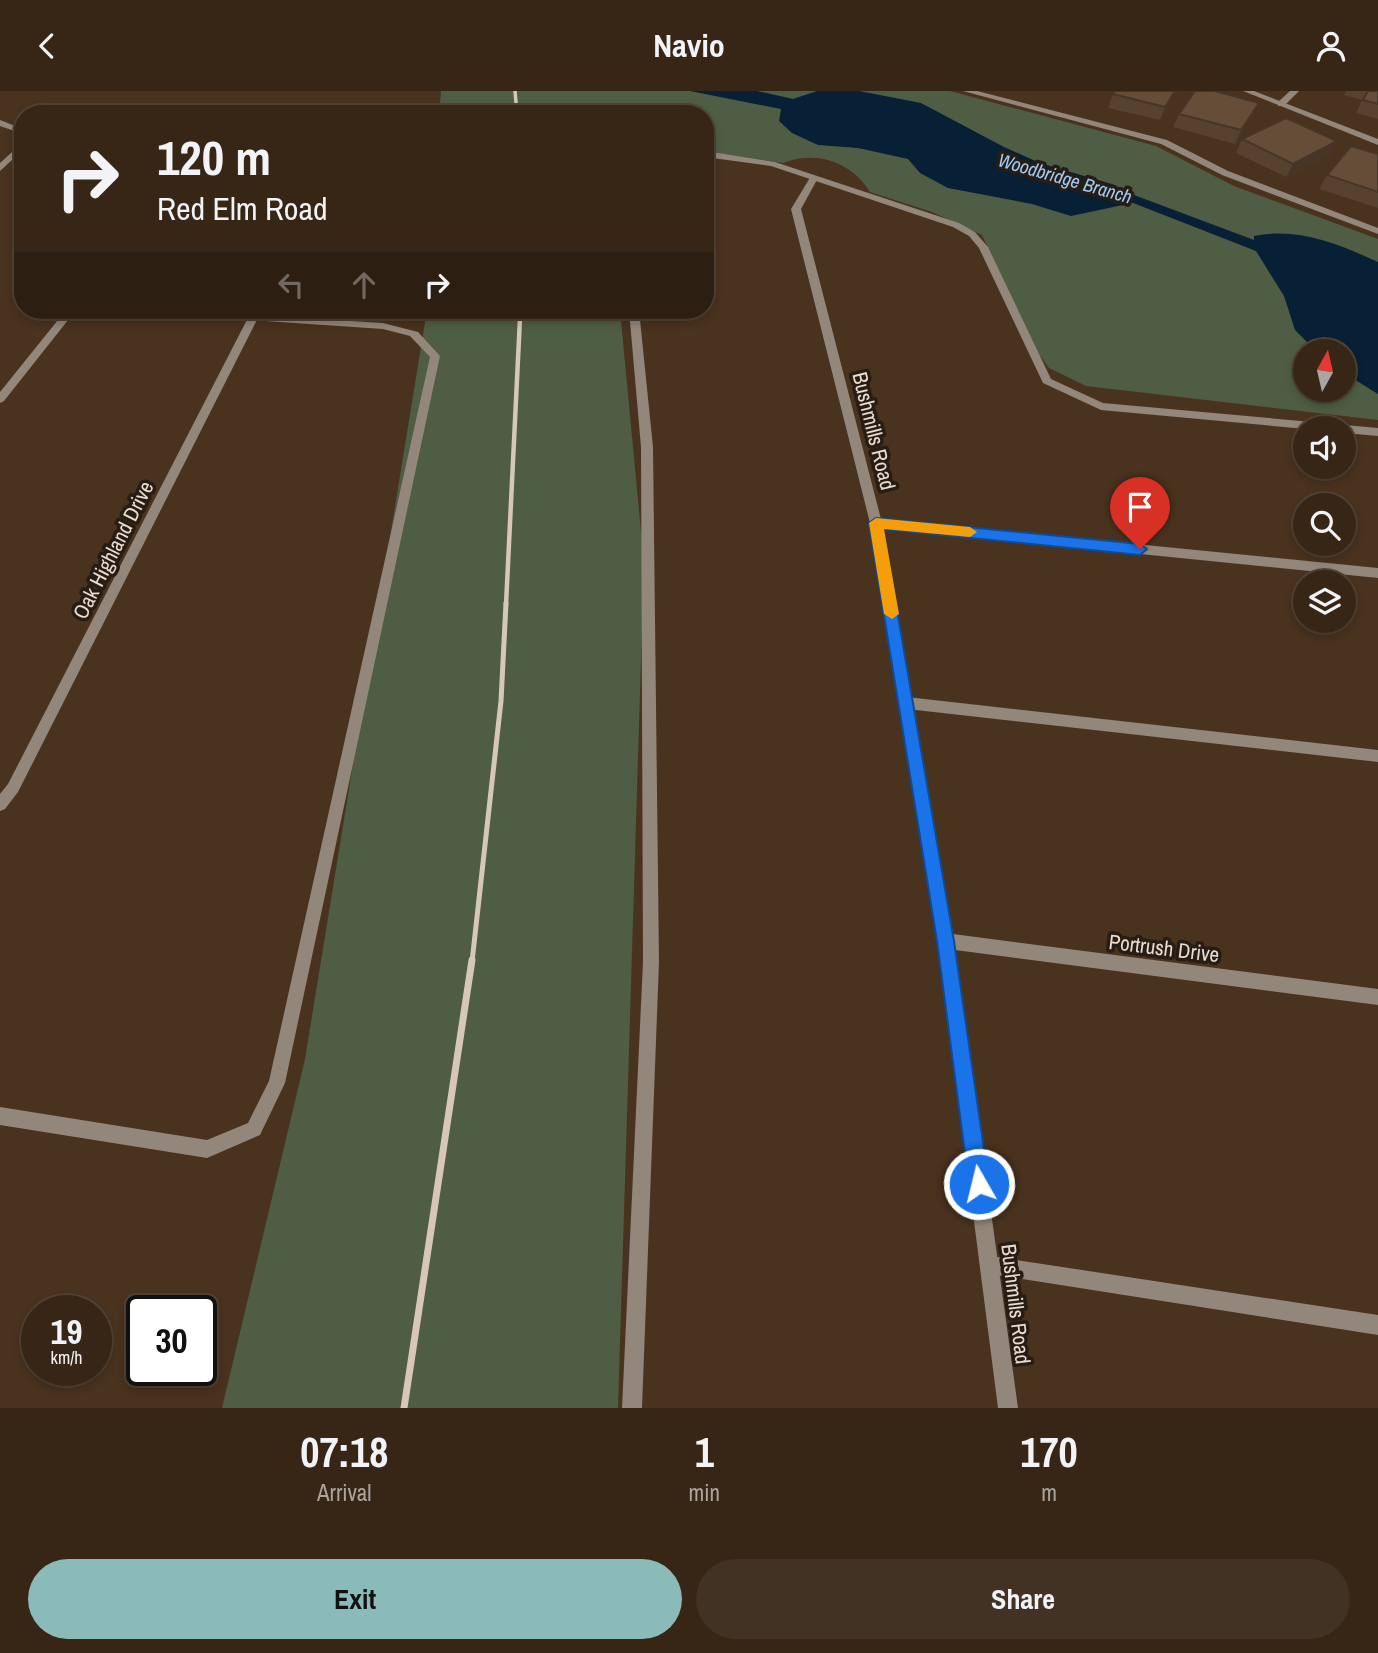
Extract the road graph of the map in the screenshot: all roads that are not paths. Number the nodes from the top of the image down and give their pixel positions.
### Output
1 (967, 91) edge
2 (1247, 91) edge
3 (1295, 91) edge
4 (1281, 104) junction
5 (1378, 142) edge
6 (14, 154) edge
7 (714, 155) edge
8 (0, 168) edge
9 (814, 179) junction
10 (1378, 231) edge
11 (64, 319) edge
12 (252, 319) edge
13 (304, 319) edge
14 (635, 319) edge
15 (0, 398) edge
16 (1378, 432) edge
17 (876, 523) junction
18 (1378, 573) edge
19 (907, 703) junction
20 (1378, 757) edge
21 (0, 805) edge
22 (946, 941) junction
23 (1378, 997) edge
24 (0, 1116) edge
25 (990, 1265) junction
26 (1378, 1325) edge
27 (632, 1408) edge
28 (1008, 1408) edge

1 - 10 street
2 - 4 street
3 - 4 street
4 - 5 street
6 - 8 street
7 - 9 street
9 - 16 street
9 - 17 street, Bushmills Road
11 - 15 street
12 - 21 street, Oak Highland Drive
13 - 24 street
14 - 27 street
17 - 18 street
17 - 19 street, Bushmills Road
19 - 20 street
19 - 22 street, Bushmills Road
22 - 23 street, Portrush Drive
22 - 25 street, Bushmills Road
25 - 26 street
25 - 28 street, Bushmills Road

